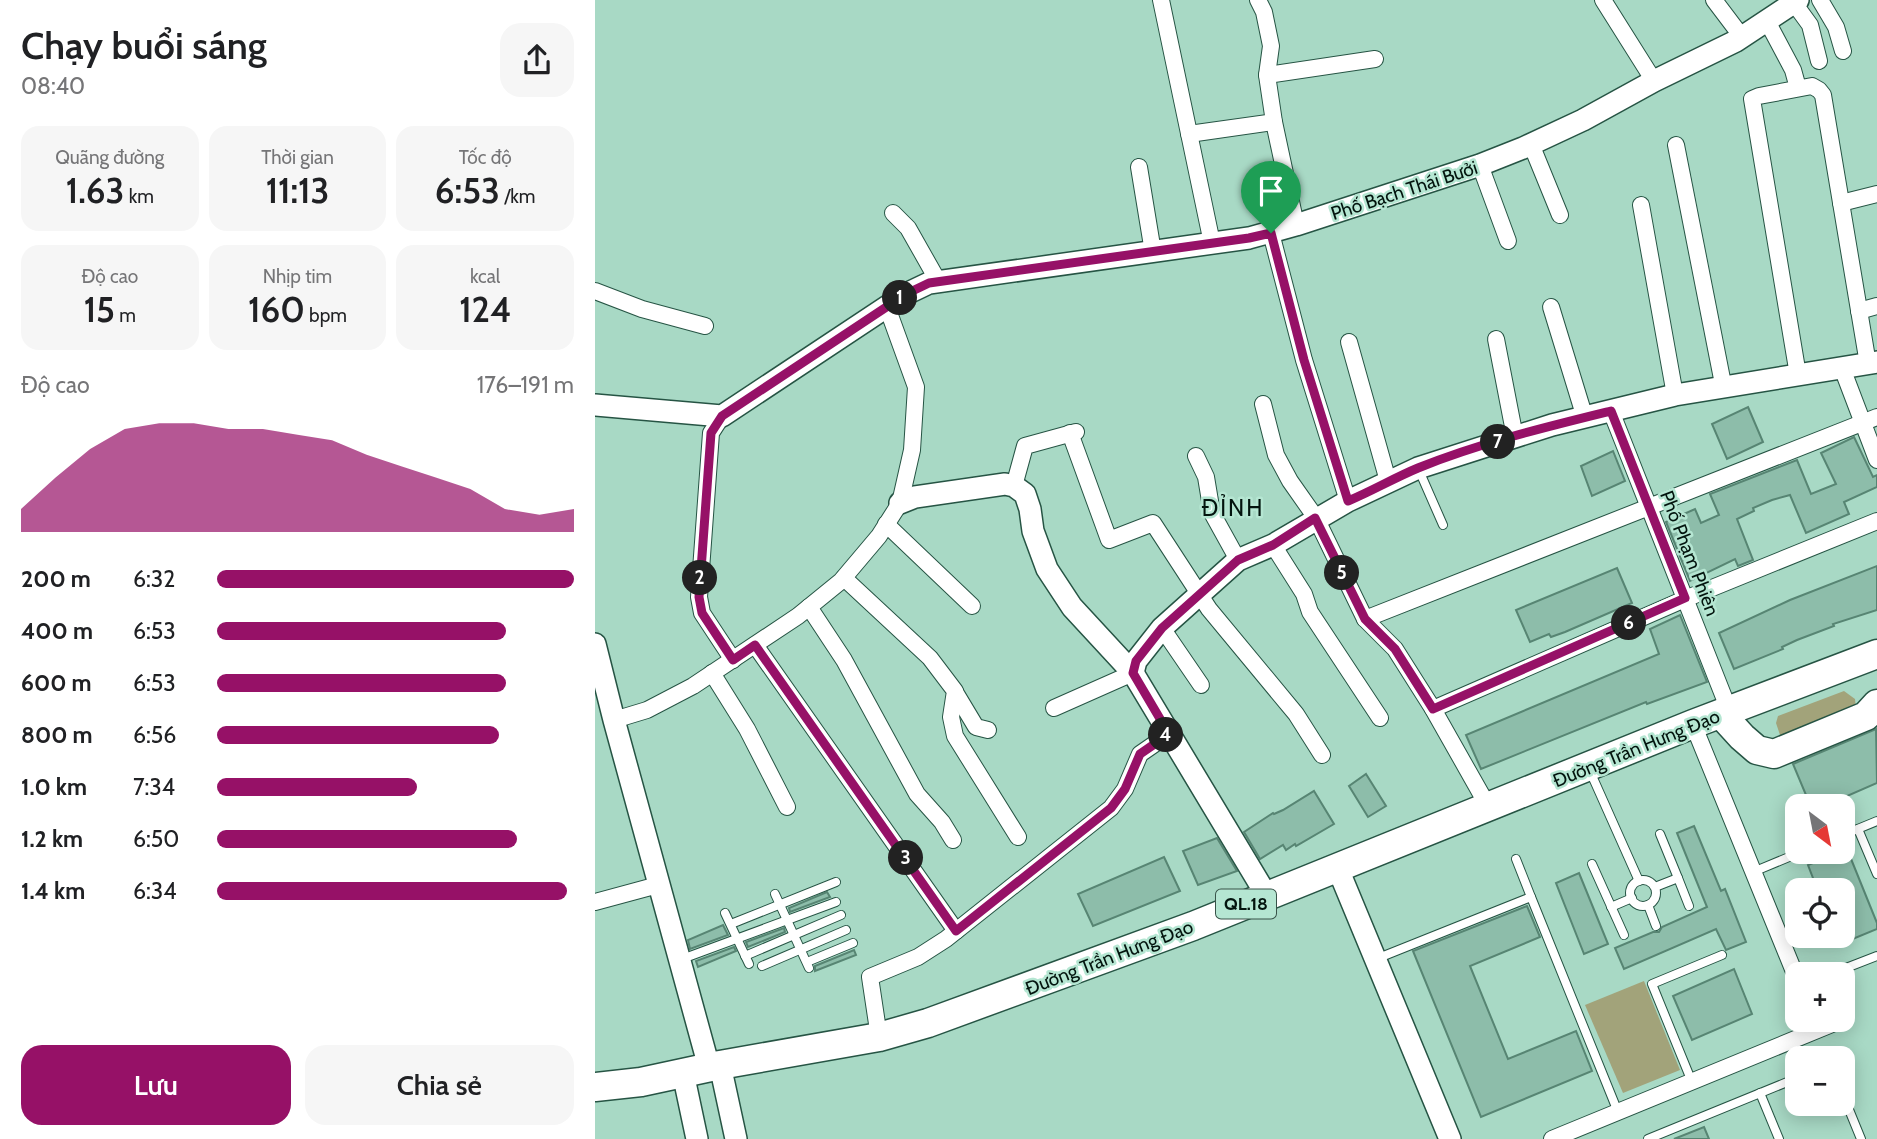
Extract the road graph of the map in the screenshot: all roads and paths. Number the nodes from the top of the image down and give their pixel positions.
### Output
1 (1161, 0) edge
2 (1258, 0) edge
3 (1603, 0) edge
4 (1714, 0) edge
5 (1820, 0) edge
6 (1796, 2) edge
7 (1767, 21) junction
8 (1742, 37) junction
9 (1843, 51) dead end
10 (1375, 60) dead end
11 (1819, 61) dead end
12 (1267, 75) junction
13 (1654, 81) junction
14 (1798, 89) junction
15 (1274, 122) junction
16 (1189, 134) junction
17 (1531, 144) junction
18 (1676, 145) dead end
19 (1480, 165) junction
20 (1139, 167) dead end
21 (1877, 194) edge
22 (1841, 203) junction
23 (1641, 205) dead end
24 (893, 213) dead end
25 (1560, 215) dead end
26 (1296, 225) junction
27 (1271, 233) junction
28 (1508, 241) dead end
29 (1212, 243) junction
30 (1153, 252) junction
31 (938, 281) junction
32 (595, 291) edge
33 (887, 306) junction
34 (1877, 306) edge
35 (1551, 307) dead end
36 (1859, 311) junction
37 (705, 326) dead end
38 (1496, 339) dead end
39 (1349, 342) dead end
40 (1873, 363) edge
41 (1842, 368) junction
42 (1798, 375) junction
43 (1724, 388) junction
44 (1675, 396) junction
45 (1263, 404) dead end
46 (595, 405) edge
47 (1611, 411) junction
48 (722, 416) junction
49 (1584, 418) junction
50 (1870, 420) edge
51 (1515, 437) junction
52 (1196, 456) dead end
53 (1877, 460) edge
54 (1418, 468) junction
55 (1388, 481) junction
56 (1014, 486) junction
57 (1348, 501) junction
58 (900, 503) junction
59 (1650, 507) junction
60 (1315, 518) junction
61 (1877, 521) edge
62 (886, 524) junction
63 (1443, 525) dead end
64 (1273, 545) junction
65 (1238, 560) junction
66 (844, 578) junction
67 (1200, 596) junction
68 (1685, 598) junction
69 (972, 606) dead end
70 (809, 607) junction
71 (1365, 619) junction
72 (1162, 628) junction
73 (595, 643) edge
74 (755, 645) junction
75 (1877, 654) edge
76 (733, 660) junction
77 (712, 673) junction
78 (1133, 673) junction
79 (1201, 685) dead end
80 (955, 691) junction
81 (1877, 704) edge
82 (1054, 708) dead end
83 (1433, 709) junction
84 (1725, 712) junction
85 (1380, 718) dead end
86 (614, 720) junction
87 (1693, 724) junction
88 (988, 730) dead end
89 (1169, 734) junction
90 (1322, 755) dead end
91 (1588, 766) junction
92 (787, 807) dead end
93 (1489, 808) junction
94 (1877, 821) edge
95 (1858, 829) junction
96 (1855, 830) edge
97 (1660, 834) dead end
98 (1018, 836) dead end
99 (953, 839) dead end
100 (1516, 859) dead end
101 (1785, 859) edge
102 (1593, 864) dead end
103 (1338, 869) junction
104 (1753, 872) junction
105 (1877, 874) edge
106 (1678, 878) junction
107 (1639, 881) junction
108 (836, 882) dead end
109 (658, 885) junction
110 (1655, 887) junction
111 (775, 894) dead end
112 (1266, 896) junction
113 (1531, 897) junction
114 (1632, 898) junction
115 (836, 901) dead end
116 (595, 902) edge
117 (780, 905) junction
118 (1647, 905) junction
119 (1611, 906) junction
120 (1689, 906) dead end
121 (726, 913) dead end
122 (841, 915) dead end
123 (787, 920) junction
124 (731, 924) junction
125 (1656, 926) dead end
126 (845, 930) dead end
127 (956, 931) junction
128 (794, 935) junction
129 (1623, 935) dead end
130 (737, 939) junction
131 (853, 943) dead end
132 (801, 949) junction
133 (1722, 955) dead end
134 (1877, 956) edge
135 (1376, 959) junction
136 (680, 960) junction
137 (1790, 962) edge
138 (1855, 965) edge
139 (762, 966) dead end
140 (1805, 1032) edge
141 (879, 1037) junction
142 (704, 1068) junction
143 (1692, 1082) junction
144 (1785, 1083) edge
145 (595, 1087) edge
146 (1760, 1093) junction
147 (1618, 1112) junction
148 (1852, 1116) edge
149 (698, 1139) edge
150 (736, 1139) edge
151 (1450, 1139) edge
152 (1552, 1139) edge
153 (1648, 1139) edge
154 (1779, 1139) edge
155 (1861, 1139) edge

1 - 16 street
2 - 12 street
3 - 13 street
4 - 8 street
5 - 9 street
6 - 7 street, Phố Bạch Thái Bưởi
6 - 11 street
7 - 8 street, Phố Bạch Thái Bưởi
7 - 14 street
8 - 13 street, Phố Bạch Thái Bưởi
10 - 12 street
12 - 15 street
13 - 17 street, Phố Bạch Thái Bưởi
14 - 22 street
14 - 42 street
15 - 16 street
15 - 26 street
16 - 29 street
17 - 19 street, Phố Bạch Thái Bưởi
17 - 25 street
18 - 43 street
19 - 26 street, Phố Bạch Thái Bưởi
19 - 28 street
20 - 30 street
21 - 22 street
22 - 36 street
23 - 44 street
24 - 31 street
26 - 27 street, Phố Bạch Thái Bưởi
27 - 29 street, Phố Bạch Thái Bưởi
27 - 57 street
29 - 30 street, Phố Bạch Thái Bưởi
30 - 31 street, Phố Bạch Thái Bưởi
31 - 33 street, Phố Bạch Thái Bưởi
32 - 37 street
33 - 48 street, Phố Bạch Thái Bưởi
33 - 58 street
34 - 36 street
35 - 49 street
36 - 40 street
38 - 51 street
39 - 55 street
40 - 41 street
41 - 42 street
41 - 50 street
42 - 43 street
43 - 44 street
44 - 47 street
45 - 60 street
46 - 48 street
47 - 49 street
47 - 59 street, Phố Phạm Phiên
48 - 76 street
49 - 51 street
50 - 53 street
50 - 59 street
51 - 54 street
52 - 65 street
54 - 55 street
54 - 63 lane
55 - 57 street
56 - 58 street
56 - 67 street
56 - 78 street
57 - 60 street
58 - 62 street
59 - 68 street, Phố Phạm Phiên
59 - 71 street
60 - 64 street
60 - 71 street
61 - 68 street
62 - 66 street
62 - 69 street
64 - 65 street
64 - 85 street
65 - 67 street
66 - 70 street
66 - 80 street
67 - 72 street
67 - 90 street
68 - 83 street
68 - 84 street, Phố Phạm Phiên
70 - 74 street
70 - 99 street
71 - 83 street
72 - 78 street
72 - 79 street
73 - 86 street
74 - 76 street
74 - 127 street
75 - 84 highway, Đường Trần Hưng Đạo / QL.18
76 - 77 street
77 - 86 street
77 - 92 street
78 - 82 street
78 - 89 street
80 - 88 street
80 - 98 street
81 - 84 highway
83 - 93 street
84 - 87 highway, Đường Trần Hưng Đạo / QL.18
86 - 109 street
87 - 91 highway, Đường Trần Hưng Đạo / QL.18
87 - 104 street
89 - 112 street
89 - 127 street
91 - 93 highway, Đường Trần Hưng Đạo / QL.18
91 - 107 lane
93 - 103 highway, Đường Trần Hưng Đạo / QL.18
94 - 95 lane
95 - 96 lane
95 - 105 lane
97 - 106 lane
100 - 113 lane
101 - 104 lane
102 - 119 lane
103 - 112 highway, Đường Trần Hưng Đạo / QL.18
103 - 135 street
104 - 137 street
106 - 110 lane
106 - 120 lane
107 - 110 lane
107 - 114 lane
108 - 117 lane
109 - 116 street
109 - 136 street
110 - 118 lane
111 - 117 lane
112 - 141 highway, Đường Trần Hưng Đạo / QL.18
113 - 135 lane
113 - 147 lane
114 - 118 lane
114 - 119 lane
115 - 123 lane
117 - 123 lane
117 - 124 lane
118 - 125 lane
119 - 129 lane
121 - 124 lane
122 - 128 lane
123 - 128 lane
123 - 130 lane
124 - 130 lane
126 - 132 lane
127 - 141 street
128 - 130 lane
128 - 132 lane
130 - 136 lane
131 - 132 lane
132 - 139 lane
133 - 143 lane
134 - 138 lane
135 - 151 street
136 - 142 street
140 - 143 street
141 - 142 highway, Đường Trần Hưng Đạo / QL.18
142 - 145 highway, Đường Trần Hưng Đạo / QL.18
142 - 149 street
142 - 150 street
143 - 147 street
144 - 146 lane
146 - 153 lane
146 - 154 lane
147 - 152 street
148 - 155 lane

